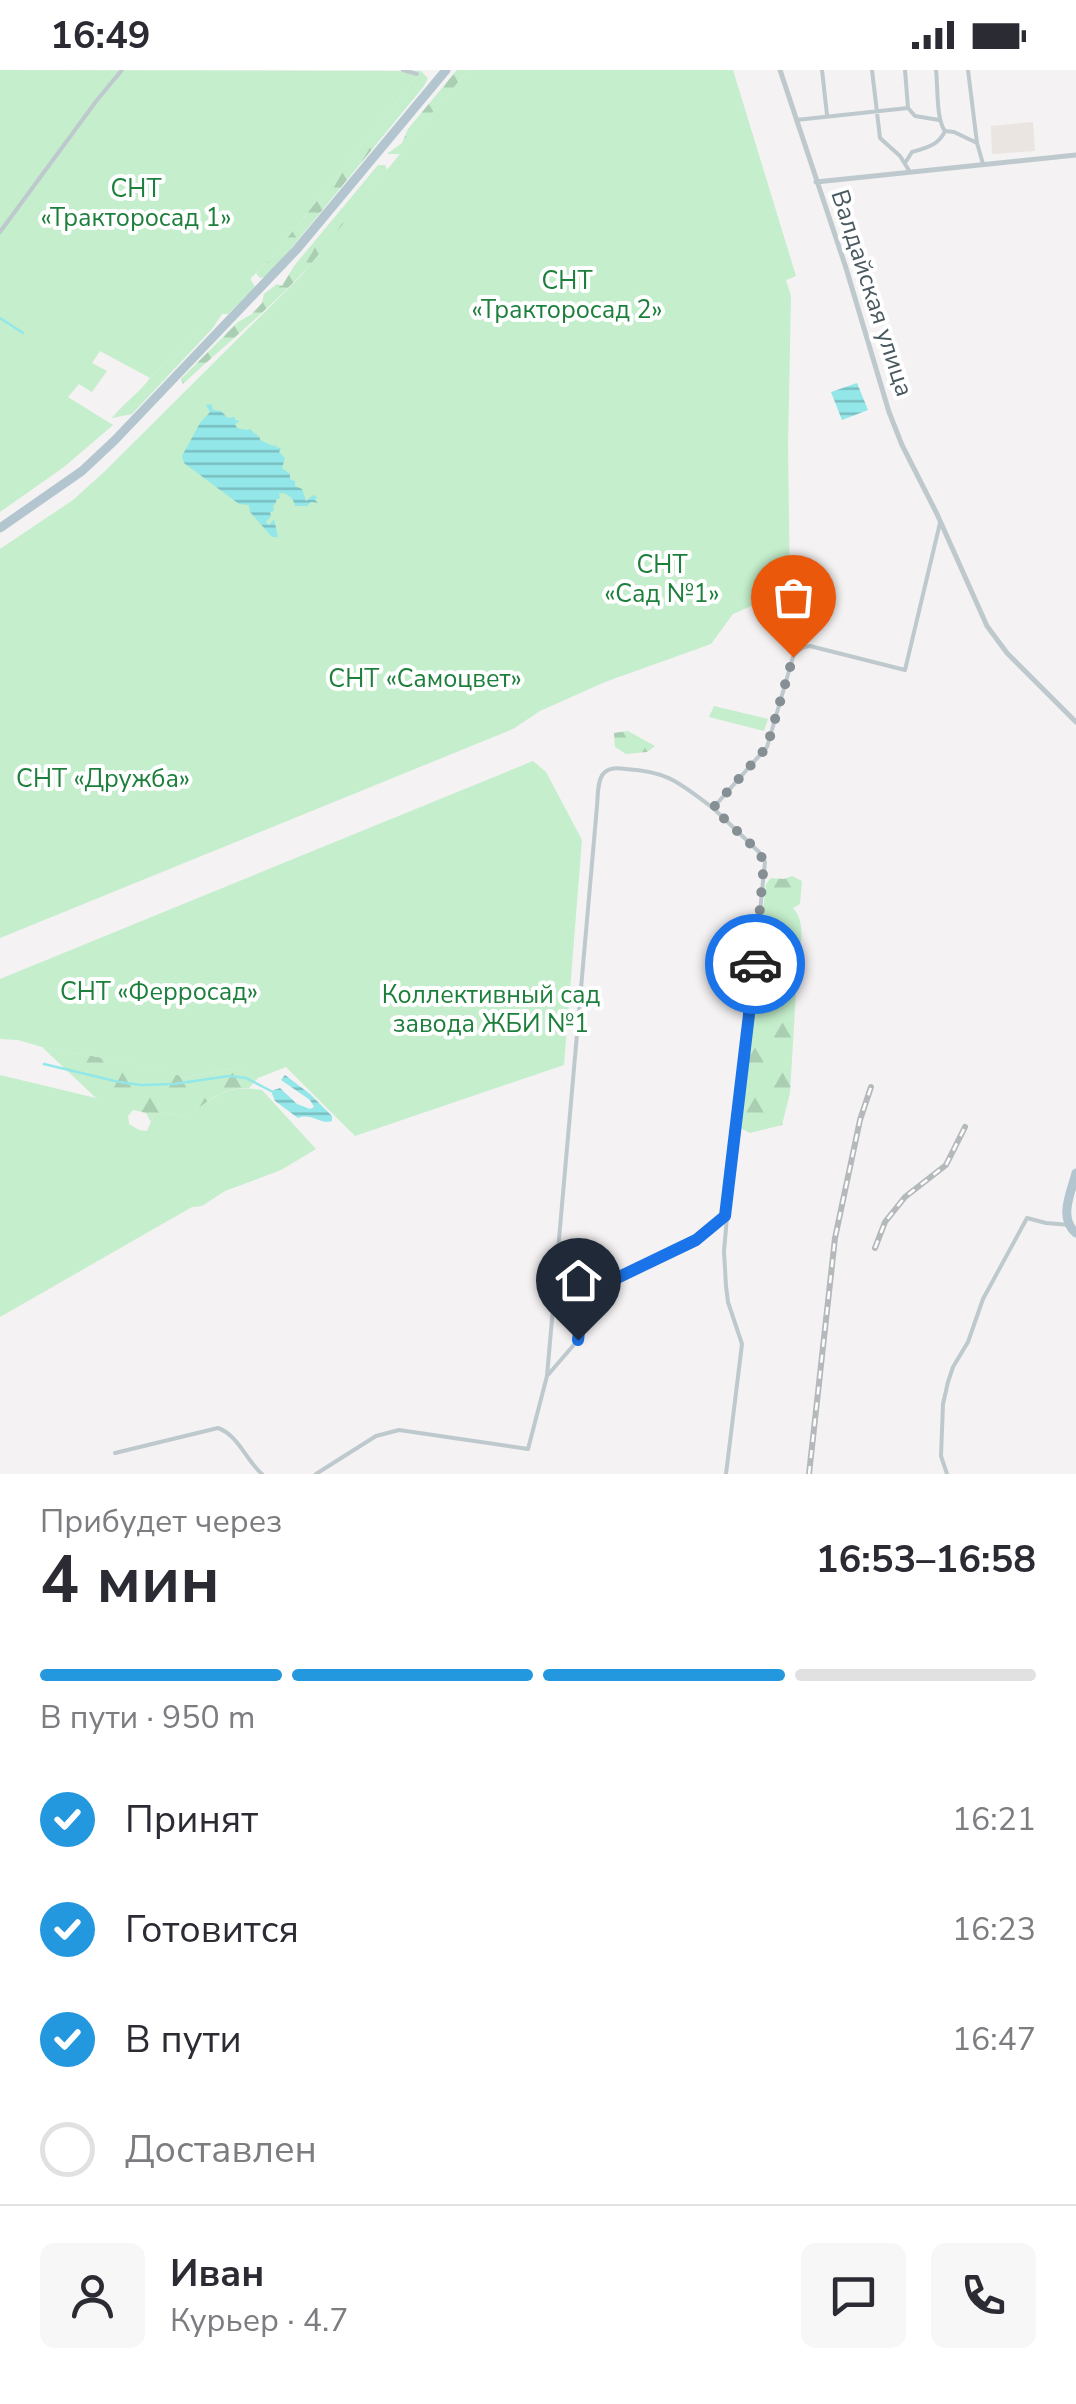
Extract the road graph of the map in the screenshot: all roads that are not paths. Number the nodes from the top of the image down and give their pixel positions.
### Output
1 (122, 70) edge
2 (404, 70) edge
3 (449, 70) edge
4 (780, 70) edge
5 (822, 70) edge
6 (872, 70) edge
7 (905, 70) edge
8 (936, 70) edge
9 (968, 70) edge
10 (417, 74) dead end
11 (908, 108) junction
12 (877, 111) junction
13 (827, 117) junction
14 (796, 120) junction
15 (938, 120) junction
16 (945, 131) junction
17 (977, 143) junction
18 (1076, 155) edge
19 (906, 163) junction
20 (983, 165) junction
21 (910, 172) junction
22 (816, 182) junction
23 (0, 232) edge
24 (940, 522) junction
25 (0, 528) edge
26 (1076, 722) edge
27 (713, 808) junction
28 (1076, 1173) edge
29 (1076, 1197) edge
30 (728, 1208) junction
31 (1073, 1227) edge
32 (547, 1376) junction
33 (115, 1453) dead end
34 (262, 1474) edge
35 (316, 1474) edge
36 (726, 1474) edge
37 (947, 1474) edge

1 - 23 street
2 - 10 street
3 - 25 main road
4 - 14 street, Валдайская улица
5 - 13 street
6 - 12 street
7 - 11 street
8 - 15 street
9 - 17 street
11 - 12 street
11 - 15 street
12 - 13 street
12 - 19 street
13 - 14 street
14 - 22 street, Валдайская улица
15 - 16 street
16 - 17 street
16 - 19 street
17 - 20 street
18 - 20 street
19 - 21 street
20 - 21 street
21 - 22 street
22 - 24 street, Валдайская улица
24 - 26 street, Валдайская улица
24 - 27 street
27 - 30 street
27 - 32 street
28 - 31 main road
29 - 31 main road
30 - 32 street
30 - 36 street
31 - 37 street
32 - 35 street
33 - 34 street

